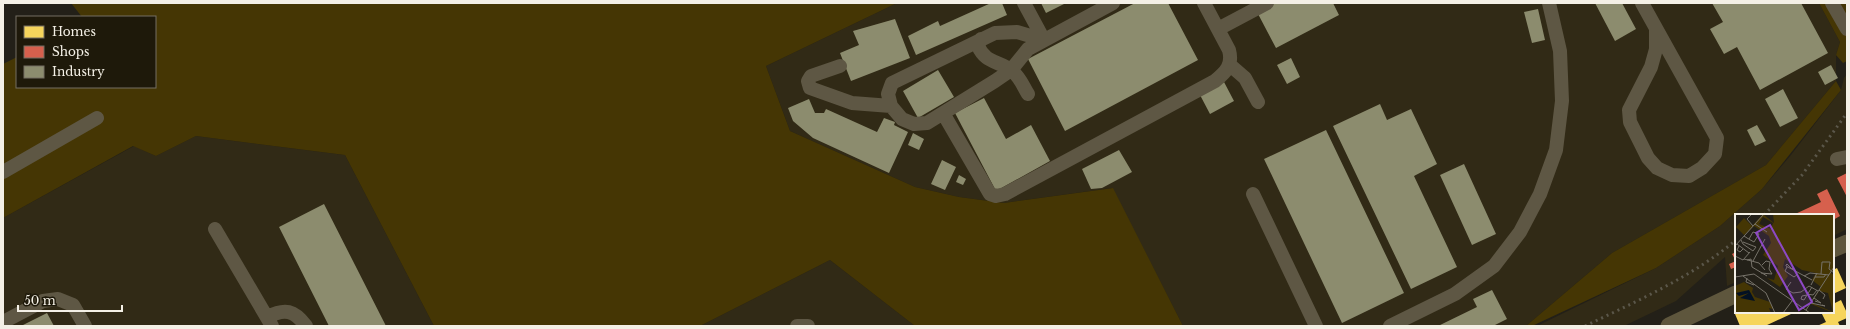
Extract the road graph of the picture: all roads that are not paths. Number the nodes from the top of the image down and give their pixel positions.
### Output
1 (1024, 3) edge
2 (1113, 3) edge
3 (1204, 3) edge
4 (1267, 3) edge
5 (1549, 3) edge
6 (1832, 3) edge
7 (1646, 4) edge
8 (1218, 29) junction
9 (1656, 29) junction
10 (1847, 29) edge
11 (981, 39) junction
12 (1044, 40) junction
13 (1230, 65) junction
14 (840, 66) dead end
15 (1010, 70) junction
16 (1028, 94) dead end
17 (1258, 102) dead end
18 (891, 106) junction
19 (943, 113) junction
20 (97, 118) dead end
21 (3, 172) edge
22 (1253, 194) dead end
23 (215, 229) dead end
24 (1847, 243) edge
25 (1834, 249) edge
26 (1735, 294) edge
27 (270, 321) edge
28 (3, 322) edge
29 (84, 326) edge
30 (306, 326) edge
31 (797, 326) edge
32 (808, 326) edge
33 (1316, 326) edge
34 (1390, 326) edge
35 (1668, 326) edge

1 - 12 street
2 - 12 street
3 - 8 street
4 - 8 street
5 - 34 street
6 - 10 street
7 - 9 street
8 - 13 street
9 - 9 street
11 - 12 street
11 - 15 street
11 - 18 street
12 - 15 street
13 - 17 street
13 - 19 street
14 - 18 street
15 - 16 street
15 - 19 street
18 - 19 street
20 - 21 street
22 - 33 street
23 - 27 street
24 - 25 main road
26 - 35 main road
27 - 30 street
28 - 29 street
31 - 32 street

